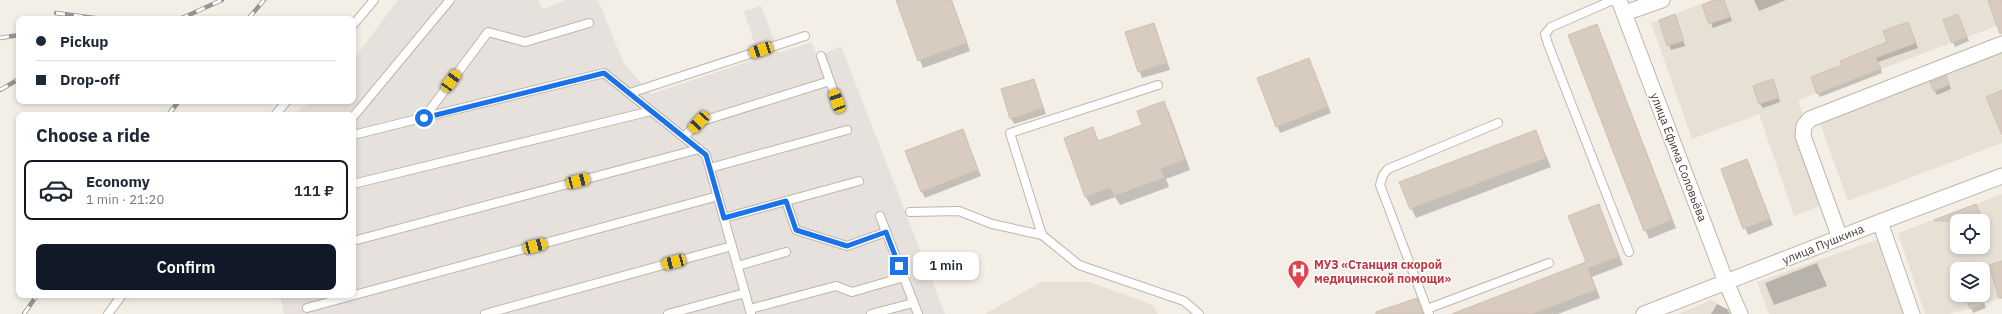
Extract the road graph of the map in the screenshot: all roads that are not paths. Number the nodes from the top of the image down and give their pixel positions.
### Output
1 (374, 0) edge
2 (450, 0) edge
3 (1613, 0) edge
4 (1662, 0) edge
5 (1622, 6) edge
6 (356, 21) edge
7 (589, 23) dead end
8 (805, 36) dead end
9 (2002, 44) edge
10 (821, 56) dead end
11 (830, 81) junction
12 (1158, 85) dead end
13 (630, 93) junction
14 (837, 101) dead end
15 (284, 104) edge
16 (651, 111) junction
17 (278, 112) edge
18 (356, 113) edge
19 (424, 118) junction
20 (1498, 123) dead end
21 (847, 130) dead end
22 (356, 134) edge
23 (684, 138) junction
24 (699, 149) junction
25 (710, 168) junction
26 (2002, 176) edge
27 (859, 181) dead end
28 (356, 183) edge
29 (718, 196) junction
30 (786, 201) junction
31 (910, 212) dead end
32 (880, 216) dead end
33 (724, 218) junction
34 (1880, 222) junction
35 (886, 232) junction
36 (1042, 235) junction
37 (1840, 238) junction
38 (356, 240) edge
39 (732, 246) junction
40 (786, 252) dead end
41 (1629, 252) dead end
42 (1549, 263) dead end
43 (737, 266) junction
44 (904, 277) junction
45 (1726, 282) junction
46 (745, 293) junction
47 (356, 295) edge
48 (120, 298) edge
49 (344, 298) edge
50 (914, 303) junction
51 (307, 308) dead end
52 (1428, 311) edge
53 (750, 312) edge
54 (108, 314) edge
55 (485, 314) edge
56 (668, 314) edge
57 (872, 314) edge
58 (918, 314) edge
59 (1199, 314) edge
60 (1644, 314) edge
61 (1740, 314) edge
62 (1912, 314) edge

1 - 6 lane
2 - 18 lane
3 - 41 lane
4 - 5 street
5 - 45 street, улица Ефима Соловьёва
7 - 19 lane
8 - 13 lane
9 - 37 street
10 - 11 lane
11 - 14 lane
11 - 23 lane
12 - 36 lane
13 - 16 lane
13 - 19 lane
15 - 17 lane
16 - 23 lane
16 - 28 lane
19 - 22 lane
20 - 52 lane
21 - 25 lane
23 - 24 lane
24 - 25 lane
24 - 38 lane
25 - 29 lane
26 - 34 street, улица Пушкина
27 - 30 lane
29 - 33 lane
29 - 47 lane
30 - 33 lane
30 - 35 lane
31 - 36 lane
32 - 35 lane
33 - 39 lane
34 - 37 street, улица Пушкина
34 - 62 street
35 - 44 lane
36 - 59 lane
37 - 45 street, улица Пушкина
39 - 43 lane
39 - 55 lane
40 - 43 lane
42 - 52 lane
43 - 46 lane
44 - 50 lane
44 - 53 lane
45 - 60 street, улица Пушкина
45 - 61 street, улица Ефима Соловьёва
46 - 53 lane
46 - 56 lane
48 - 54 lane
49 - 51 lane
50 - 57 lane
50 - 58 lane

